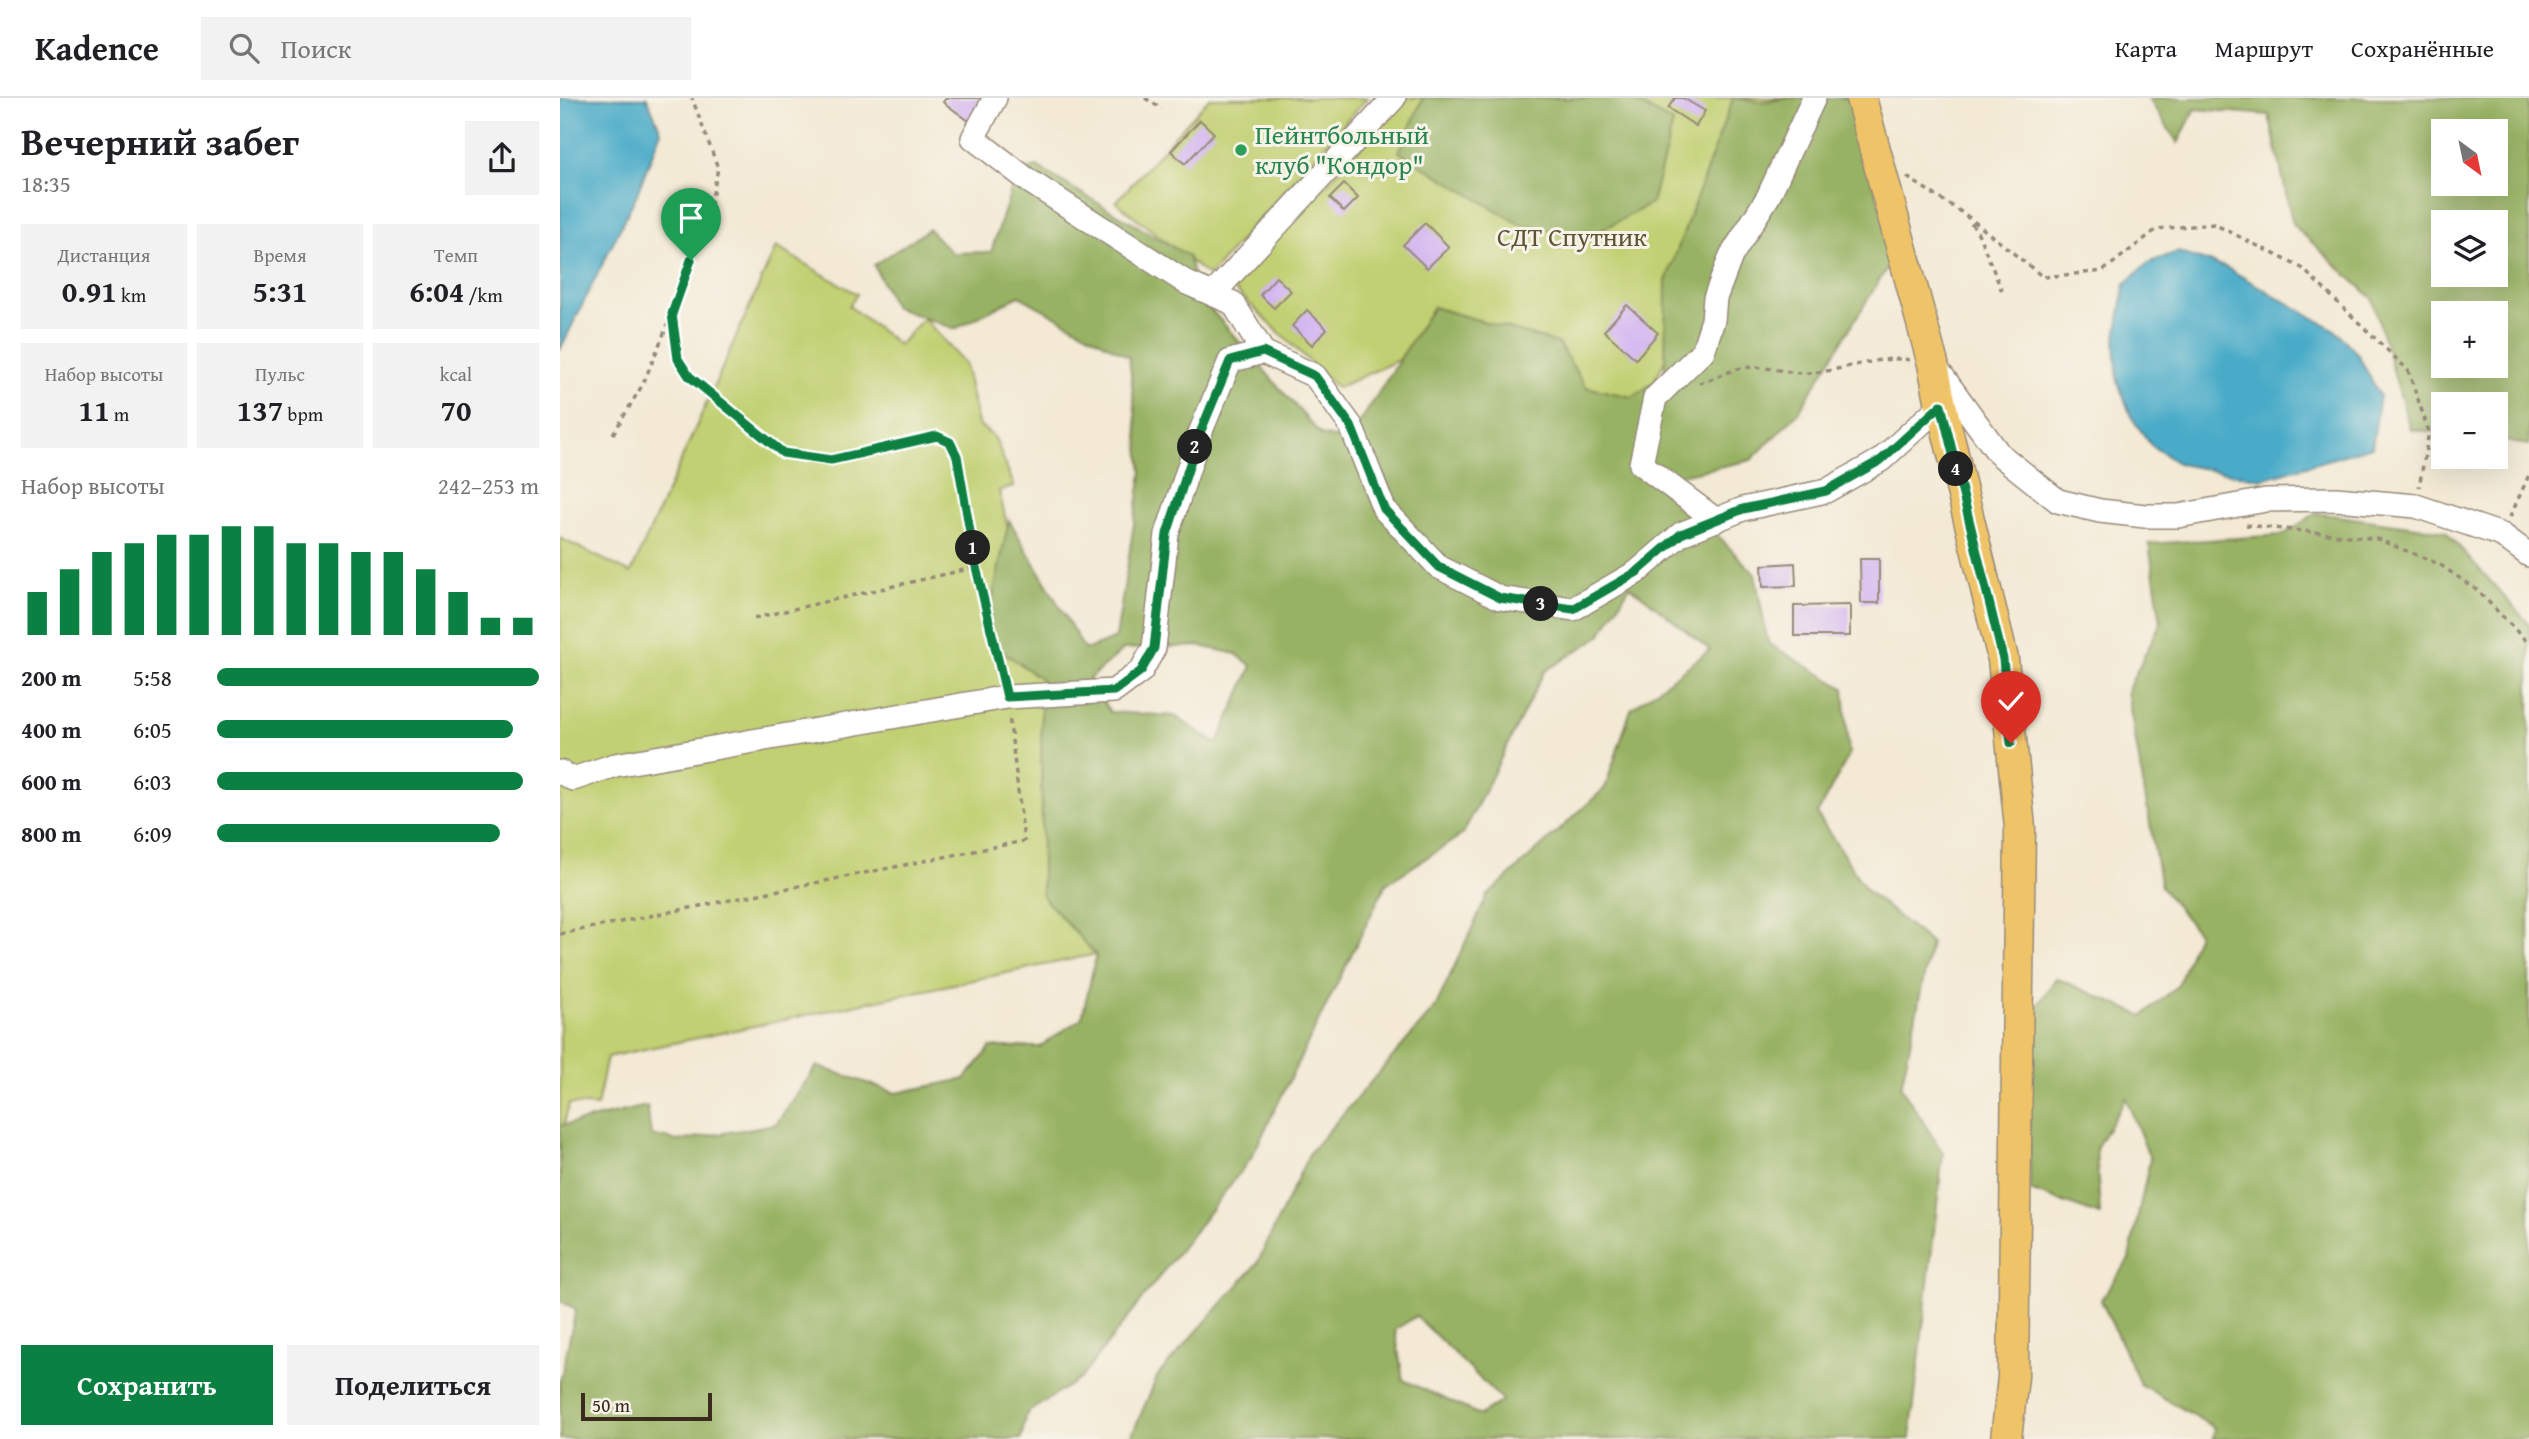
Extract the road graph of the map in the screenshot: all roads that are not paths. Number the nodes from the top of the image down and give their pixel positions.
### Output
1 (995, 98) edge
2 (1394, 98) edge
3 (1814, 98) edge
4 (1861, 98) edge
5 (1213, 294) junction
6 (1263, 352) junction
7 (1933, 364) junction
8 (1941, 405) junction
9 (1716, 520) junction
10 (2529, 555) edge
11 (560, 772) edge
12 (2006, 1439) edge

1 - 5 street
2 - 5 street
3 - 9 street
4 - 7 main road
5 - 6 street
6 - 9 street
6 - 11 street
7 - 8 main road
7 - 10 street
8 - 9 street
8 - 12 main road

